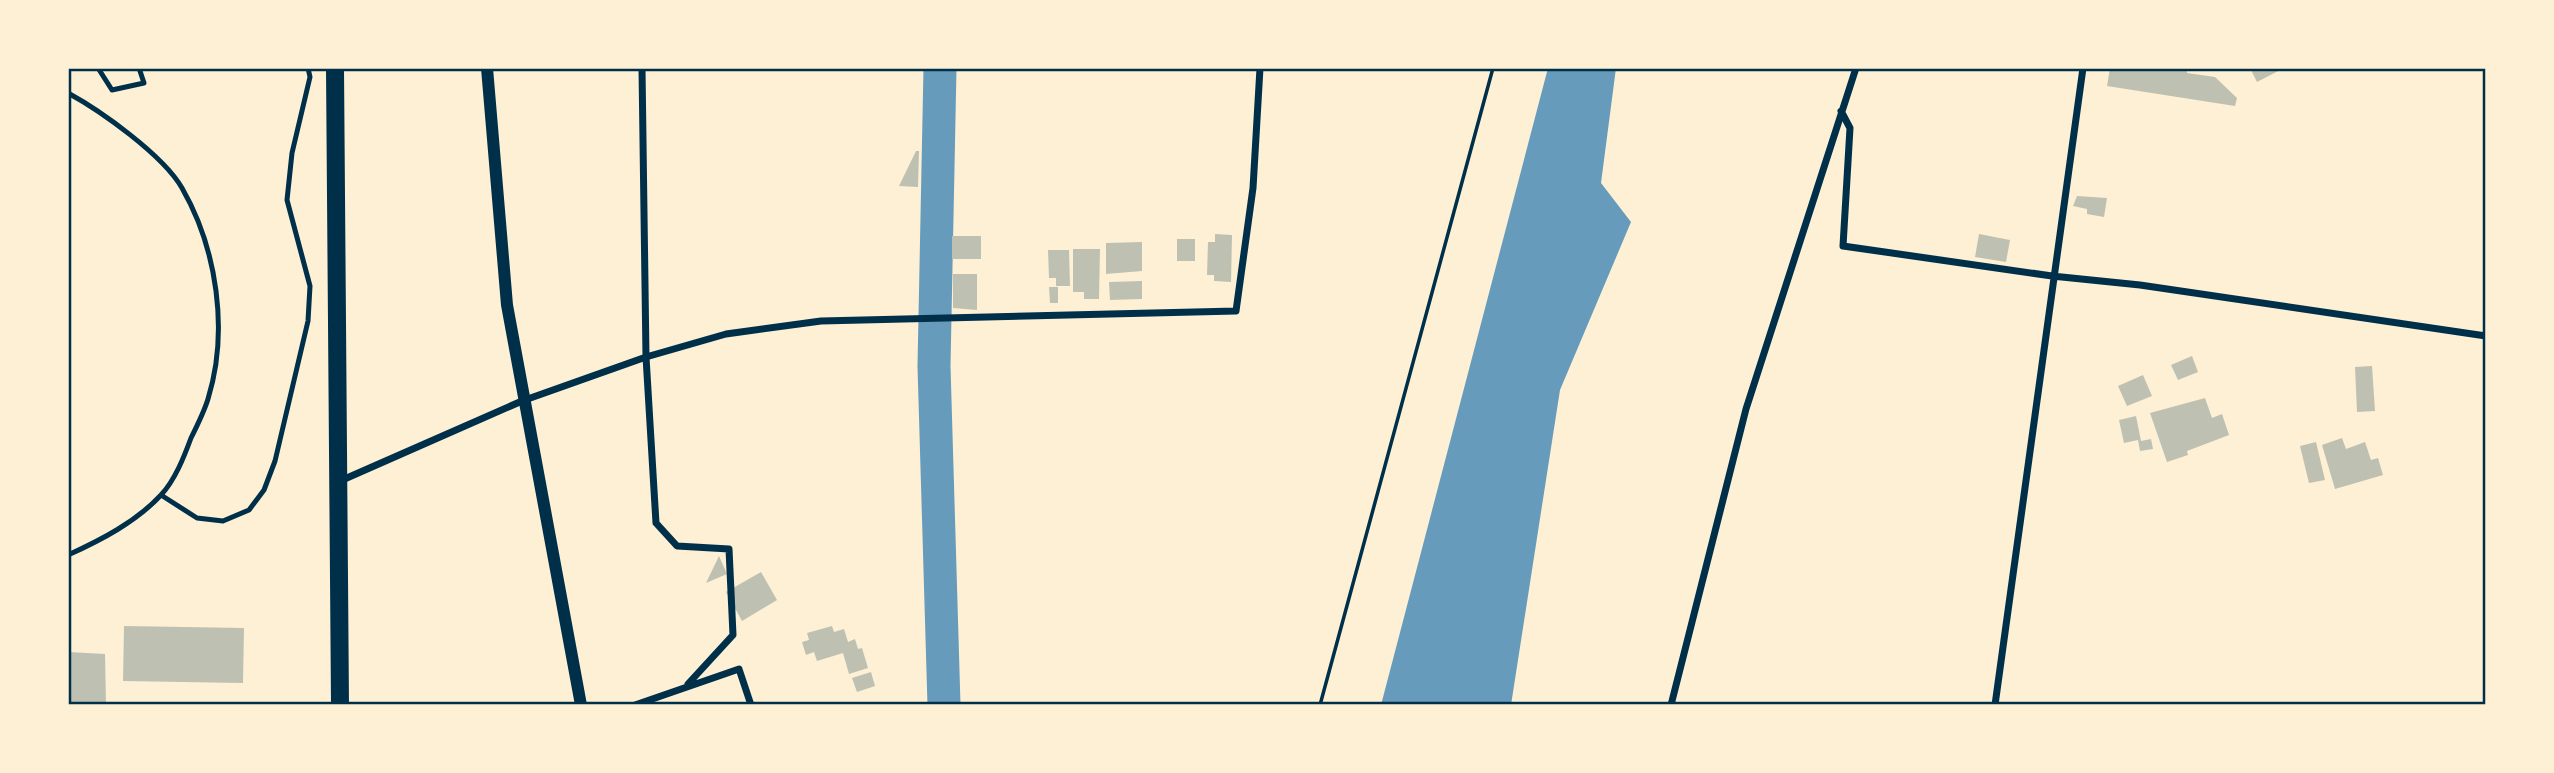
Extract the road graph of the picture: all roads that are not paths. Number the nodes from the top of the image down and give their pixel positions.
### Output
1 (97, 68) edge
2 (139, 68) edge
3 (309, 68) edge
4 (335, 68) edge
5 (487, 68) edge
6 (642, 68) edge
7 (1260, 68) edge
8 (1856, 68) edge
9 (2083, 68) edge
10 (68, 93) edge
11 (1841, 111) junction
12 (2052, 276) junction
13 (2486, 336) edge
14 (646, 357) junction
15 (522, 401) junction
16 (338, 482) junction
17 (161, 495) junction
18 (68, 555) edge
19 (688, 684) junction
20 (340, 705) edge
21 (581, 705) edge
22 (635, 705) edge
23 (751, 705) edge
24 (1671, 705) edge
25 (1995, 705) edge

1 - 2 lane
3 - 17 lane
4 - 16 highway
5 - 15 street
6 - 14 street
7 - 14 street
8 - 11 street
9 - 12 street
10 - 17 lane
11 - 12 street
11 - 24 street
12 - 13 street
12 - 25 street
14 - 15 street
14 - 19 street
15 - 16 street
15 - 21 street
16 - 20 highway
17 - 18 lane
19 - 22 street
19 - 23 street

